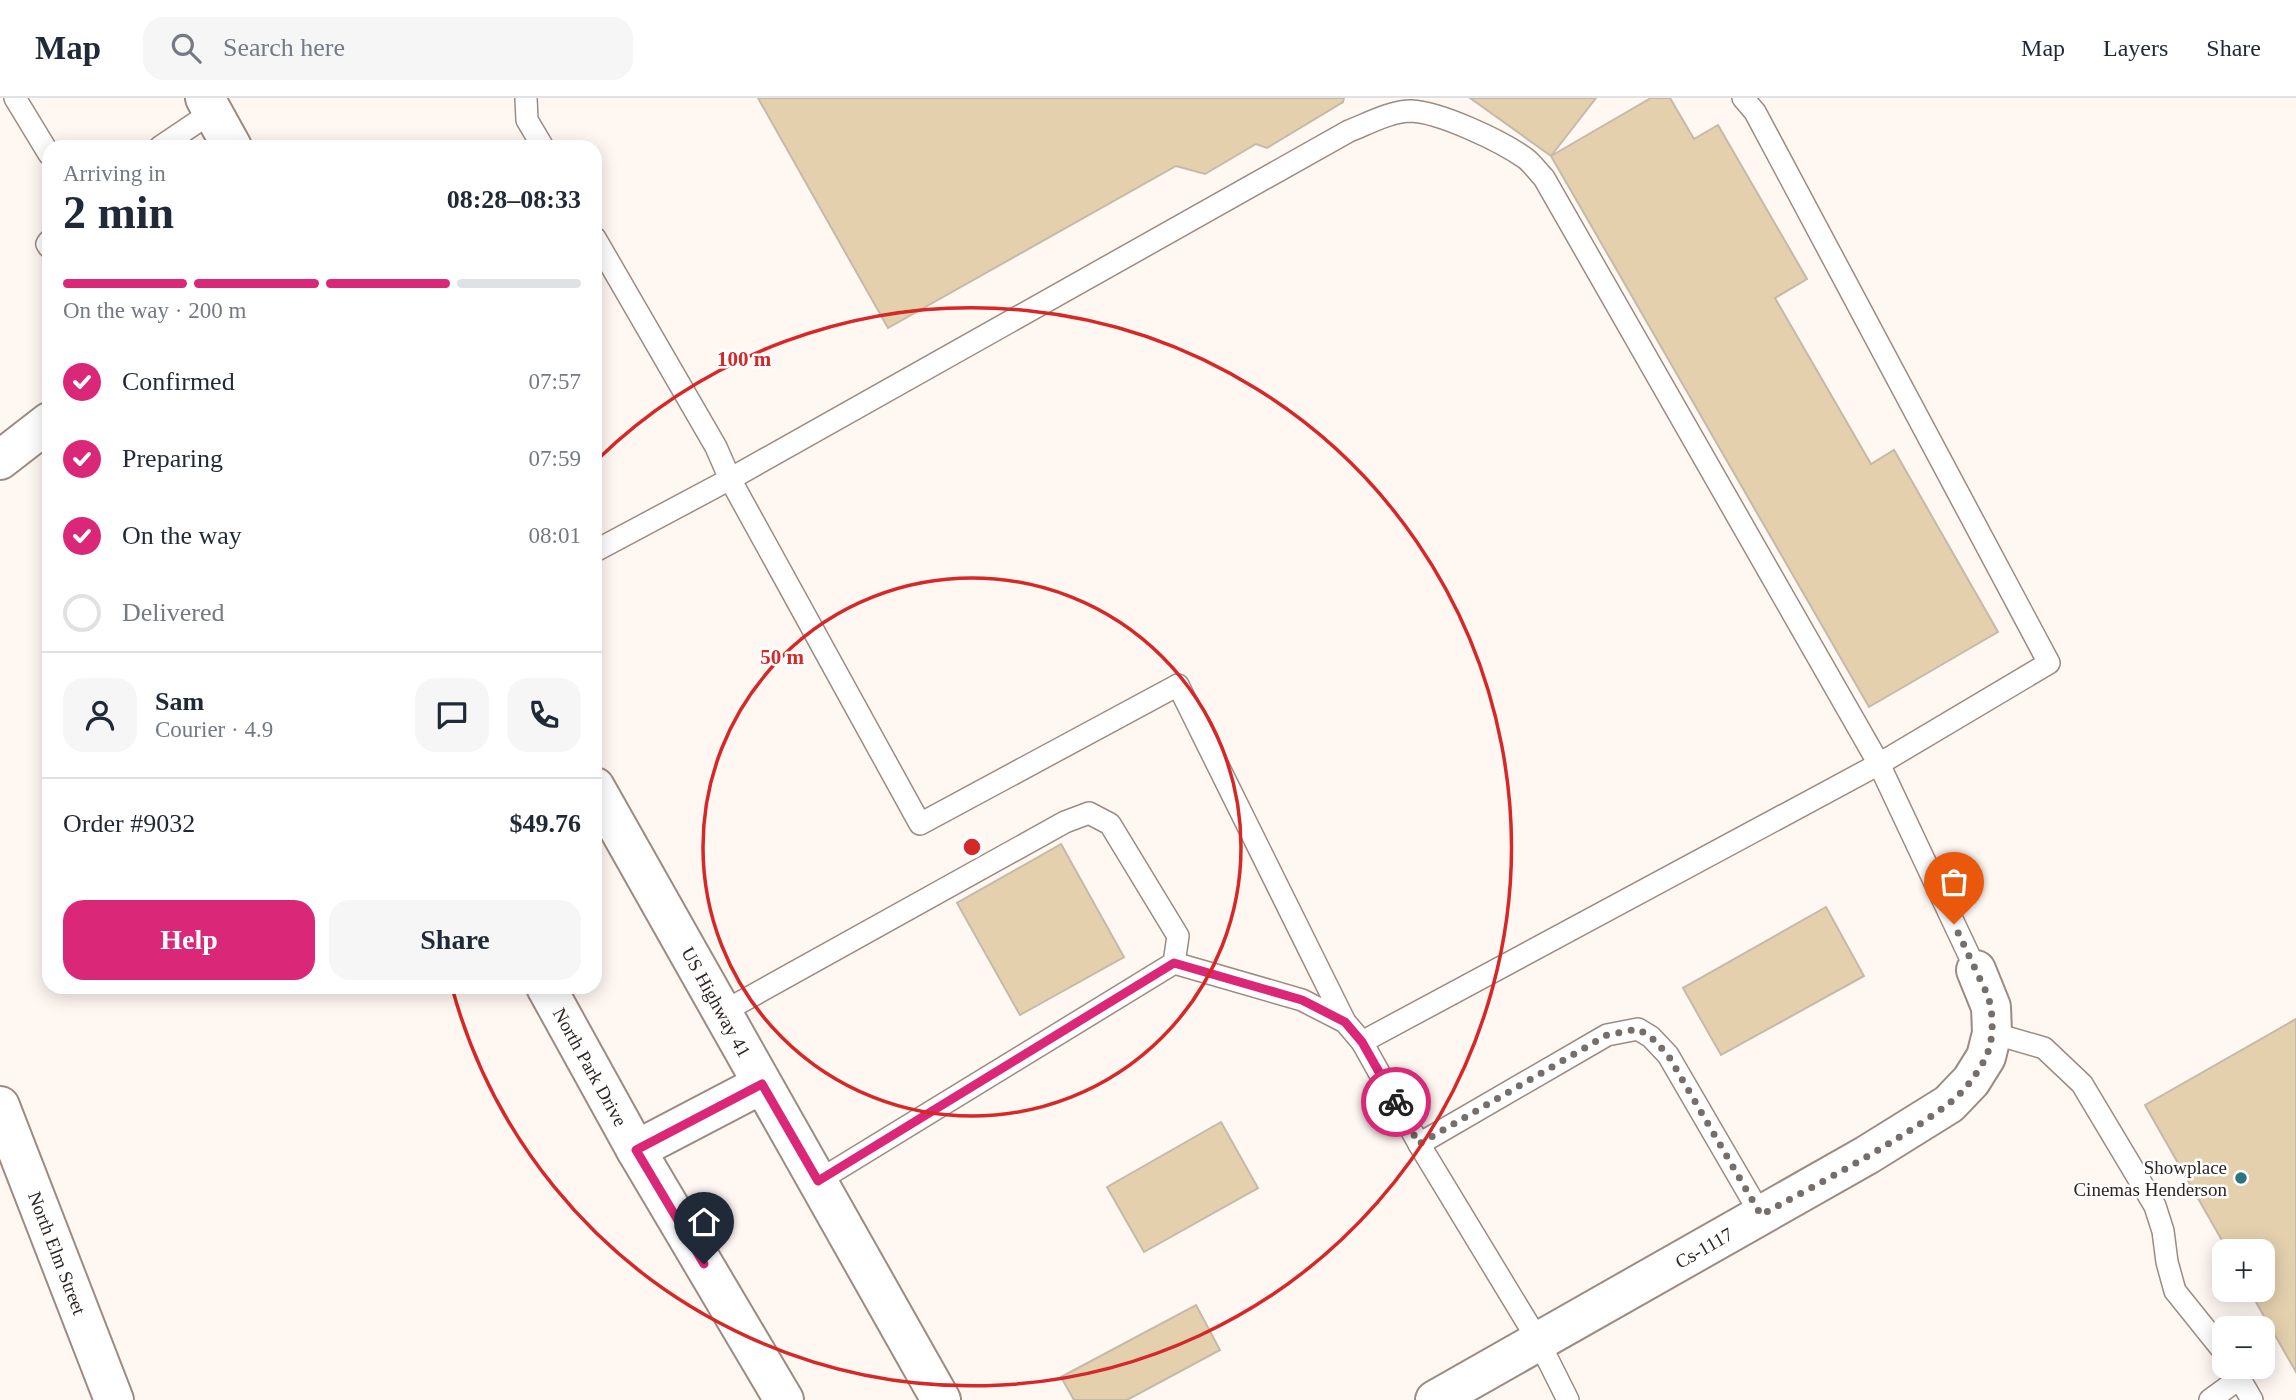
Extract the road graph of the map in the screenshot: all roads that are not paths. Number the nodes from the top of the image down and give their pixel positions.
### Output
1 (15, 98) edge
2 (526, 98) edge
3 (1743, 98) edge
4 (209, 105) edge
5 (168, 140) edge
6 (228, 140) edge
7 (538, 140) edge
8 (42, 142) edge
9 (602, 250) edge
10 (42, 427) edge
11 (0, 460) edge
12 (730, 479) junction
13 (602, 547) edge
14 (1879, 764) junction
15 (602, 799) edge
16 (1174, 963) junction
17 (1976, 970) joint
18 (550, 994) edge
19 (723, 1012) junction
20 (1345, 1022) junction
21 (1992, 1033) junction
22 (1362, 1042) junction
23 (762, 1084) junction
24 (0, 1106) edge
25 (1419, 1144) junction
26 (636, 1150) junction
27 (818, 1181) junction
28 (1761, 1215) junction
29 (2212, 1337) edge
30 (1539, 1342) junction
31 (2230, 1379) edge
32 (2240, 1379) edge
33 (114, 1400) edge
34 (784, 1400) edge
35 (941, 1400) edge
36 (1434, 1400) edge
37 (1568, 1400) edge
38 (2210, 1400) edge
39 (2252, 1400) edge

1 - 8 lane
2 - 7 lane
3 - 14 lane
4 - 5 lane
4 - 6 main road
9 - 12 lane
10 - 11 main road
12 - 13 lane
12 - 14 lane
12 - 20 lane
14 - 17 lane
14 - 22 lane
15 - 19 main road, US Highway 41
16 - 19 lane
16 - 20 lane
16 - 27 lane
17 - 21 main road, Cs-1117
18 - 26 main road, North Park Drive
19 - 23 main road, US Highway 41
20 - 22 lane
21 - 28 main road, Cs-1117
21 - 29 lane
22 - 25 lane
23 - 26 main road
23 - 27 main road, US Highway 41
24 - 33 main road, North Elm Street
25 - 28 lane
25 - 30 lane
26 - 34 main road, North Park Drive
27 - 35 main road, US Highway 41
28 - 30 main road, Cs-1117
30 - 36 main road, Cs-1117
30 - 37 lane
31 - 38 lane
32 - 39 lane

